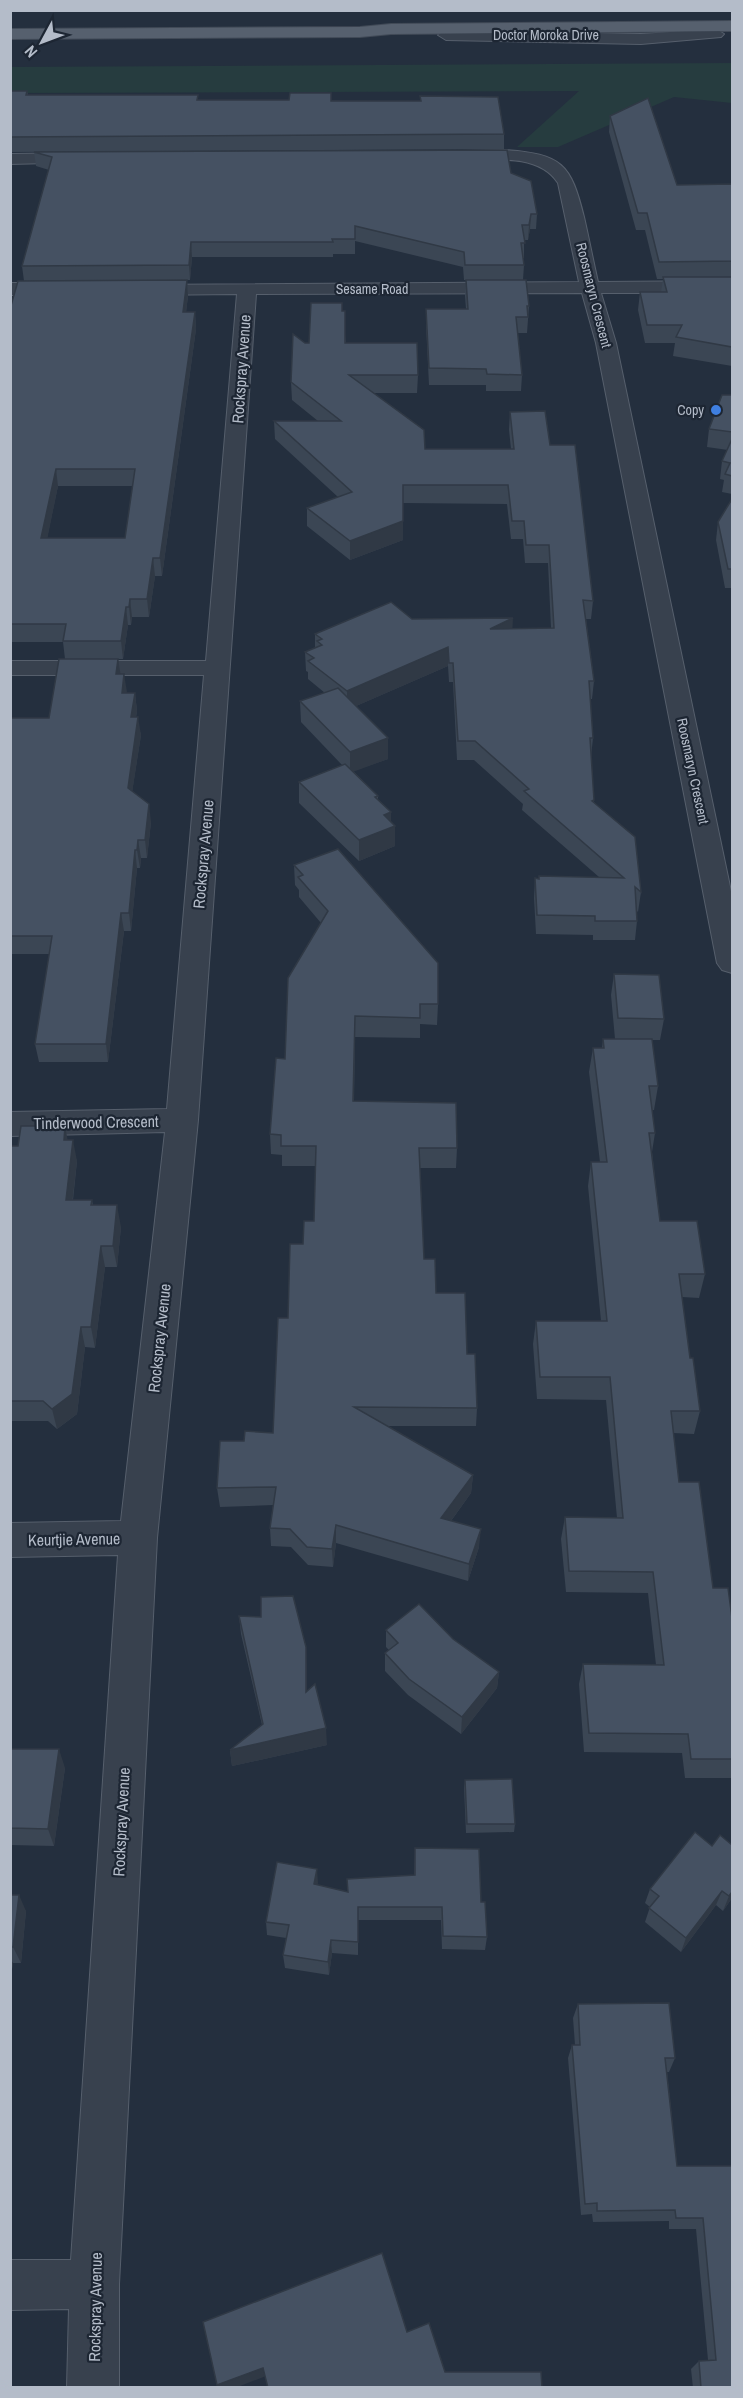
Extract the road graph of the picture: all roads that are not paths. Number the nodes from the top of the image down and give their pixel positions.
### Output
1 (732, 26) edge
2 (360, 32) junction
3 (10, 34) edge
4 (716, 34) joint
5 (732, 34) edge
6 (446, 35) joint
7 (441, 156) edge
8 (106, 158) edge
9 (10, 159) edge
10 (590, 287) junction
11 (732, 287) edge
12 (10, 289) edge
13 (82, 289) edge
14 (129, 289) edge
15 (247, 289) junction
16 (10, 668) edge
17 (218, 669) junction
18 (732, 963) edge
19 (182, 1120) junction
20 (10, 1124) edge
21 (138, 1538) junction
22 (10, 1539) edge
23 (94, 2284) junction
24 (10, 2285) edge
25 (93, 2388) edge

1 - 2 main road, Doctor Moroka Drive
2 - 3 main road, Doctor Moroka Drive
2 - 6 main road, Doctor Moroka Drive
4 - 5 main road
4 - 6 street
7 - 10 street, Roosmaryn Crescent
8 - 9 street
10 - 11 street, Sesame Road
10 - 15 street, Sesame Road
10 - 18 street, Roosmaryn Crescent
12 - 13 street
14 - 15 street, Sesame Road
15 - 17 street, Rockspray Avenue
16 - 17 street
17 - 19 street, Rockspray Avenue
19 - 20 street, Tinderwood Crescent
19 - 21 street, Rockspray Avenue
21 - 22 street, Keurtjie Avenue
21 - 23 street, Rockspray Avenue
23 - 24 street
23 - 25 street, Rockspray Avenue

